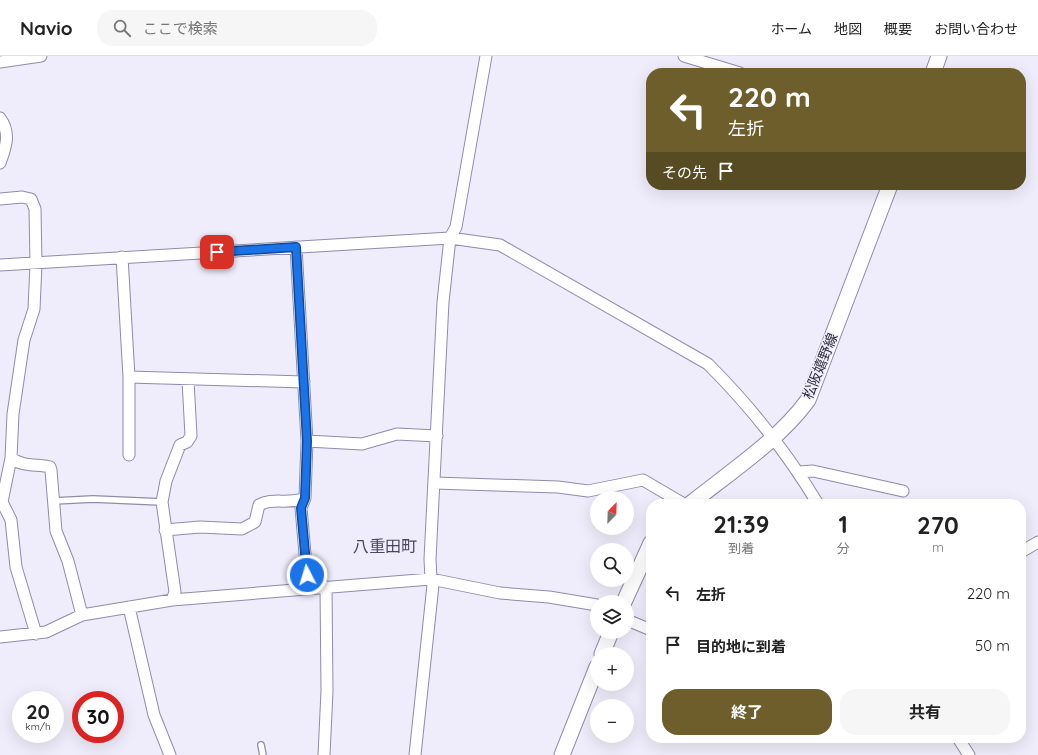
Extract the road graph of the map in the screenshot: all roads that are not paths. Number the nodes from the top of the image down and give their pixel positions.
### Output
1 (41, 56) edge
2 (486, 56) edge
3 (684, 56) edge
4 (939, 56) edge
5 (0, 62) edge
6 (724, 68) edge
7 (935, 68) edge
8 (0, 118) edge
9 (0, 163) edge
10 (888, 190) edge
11 (0, 195) edge
12 (0, 199) edge
13 (450, 238) junction
14 (296, 247) junction
15 (122, 257) junction
16 (36, 264) junction
17 (0, 265) edge
18 (129, 378) junction
19 (188, 380) junction
20 (304, 382) junction
21 (437, 436) junction
22 (772, 438) junction
23 (307, 441) junction
24 (0, 444) edge
25 (11, 445) junction
26 (129, 455) dead end
27 (11, 458) junction
28 (799, 472) junction
29 (435, 483) junction
30 (903, 491) dead end
31 (2, 494) edge
32 (305, 498) junction
33 (675, 499) edge
34 (696, 499) edge
35 (815, 499) edge
36 (53, 502) junction
37 (162, 502) junction
38 (165, 530) junction
39 (1038, 542) edge
40 (1026, 549) edge
41 (646, 554) edge
42 (430, 579) junction
43 (326, 587) junction
44 (308, 588) junction
45 (627, 595) edge
46 (172, 600) junction
47 (590, 604) edge
48 (129, 607) junction
49 (82, 615) junction
50 (634, 623) edge
51 (646, 628) edge
52 (36, 634) junction
53 (0, 636) edge
54 (590, 685) edge
55 (961, 743) edge
56 (261, 745) dead end
57 (170, 755) edge
58 (263, 755) edge
59 (324, 755) edge
60 (415, 755) edge
61 (562, 755) edge
62 (969, 755) edge

1 - 5 street
2 - 13 street
3 - 6 street
4 - 7 main road
8 - 9 street
10 - 22 main road, 松阪嬉野線
11 - 12 street
12 - 16 street
13 - 14 street
13 - 21 street
13 - 22 street
14 - 15 street
14 - 20 street
15 - 16 street
15 - 18 street
16 - 17 street
16 - 25 street
18 - 19 street
18 - 26 street
19 - 20 street
19 - 37 street
20 - 23 street
21 - 23 street
21 - 29 street
22 - 28 street
22 - 34 main road, 松阪嬉野線
23 - 32 street
24 - 25 street
25 - 27 street
27 - 31 street
27 - 36 street
28 - 30 street
28 - 35 street
29 - 33 street
29 - 42 street
31 - 52 street
32 - 38 street
32 - 44 street
36 - 37 lane
36 - 49 street
37 - 38 street
38 - 46 street
39 - 40 street
41 - 45 main road
42 - 43 street
42 - 47 street
42 - 60 street
43 - 44 street
43 - 59 street
44 - 46 street
46 - 48 street
48 - 49 street
48 - 57 street
49 - 52 street
50 - 51 street
52 - 53 street
54 - 61 main road
55 - 62 street
56 - 58 lane

